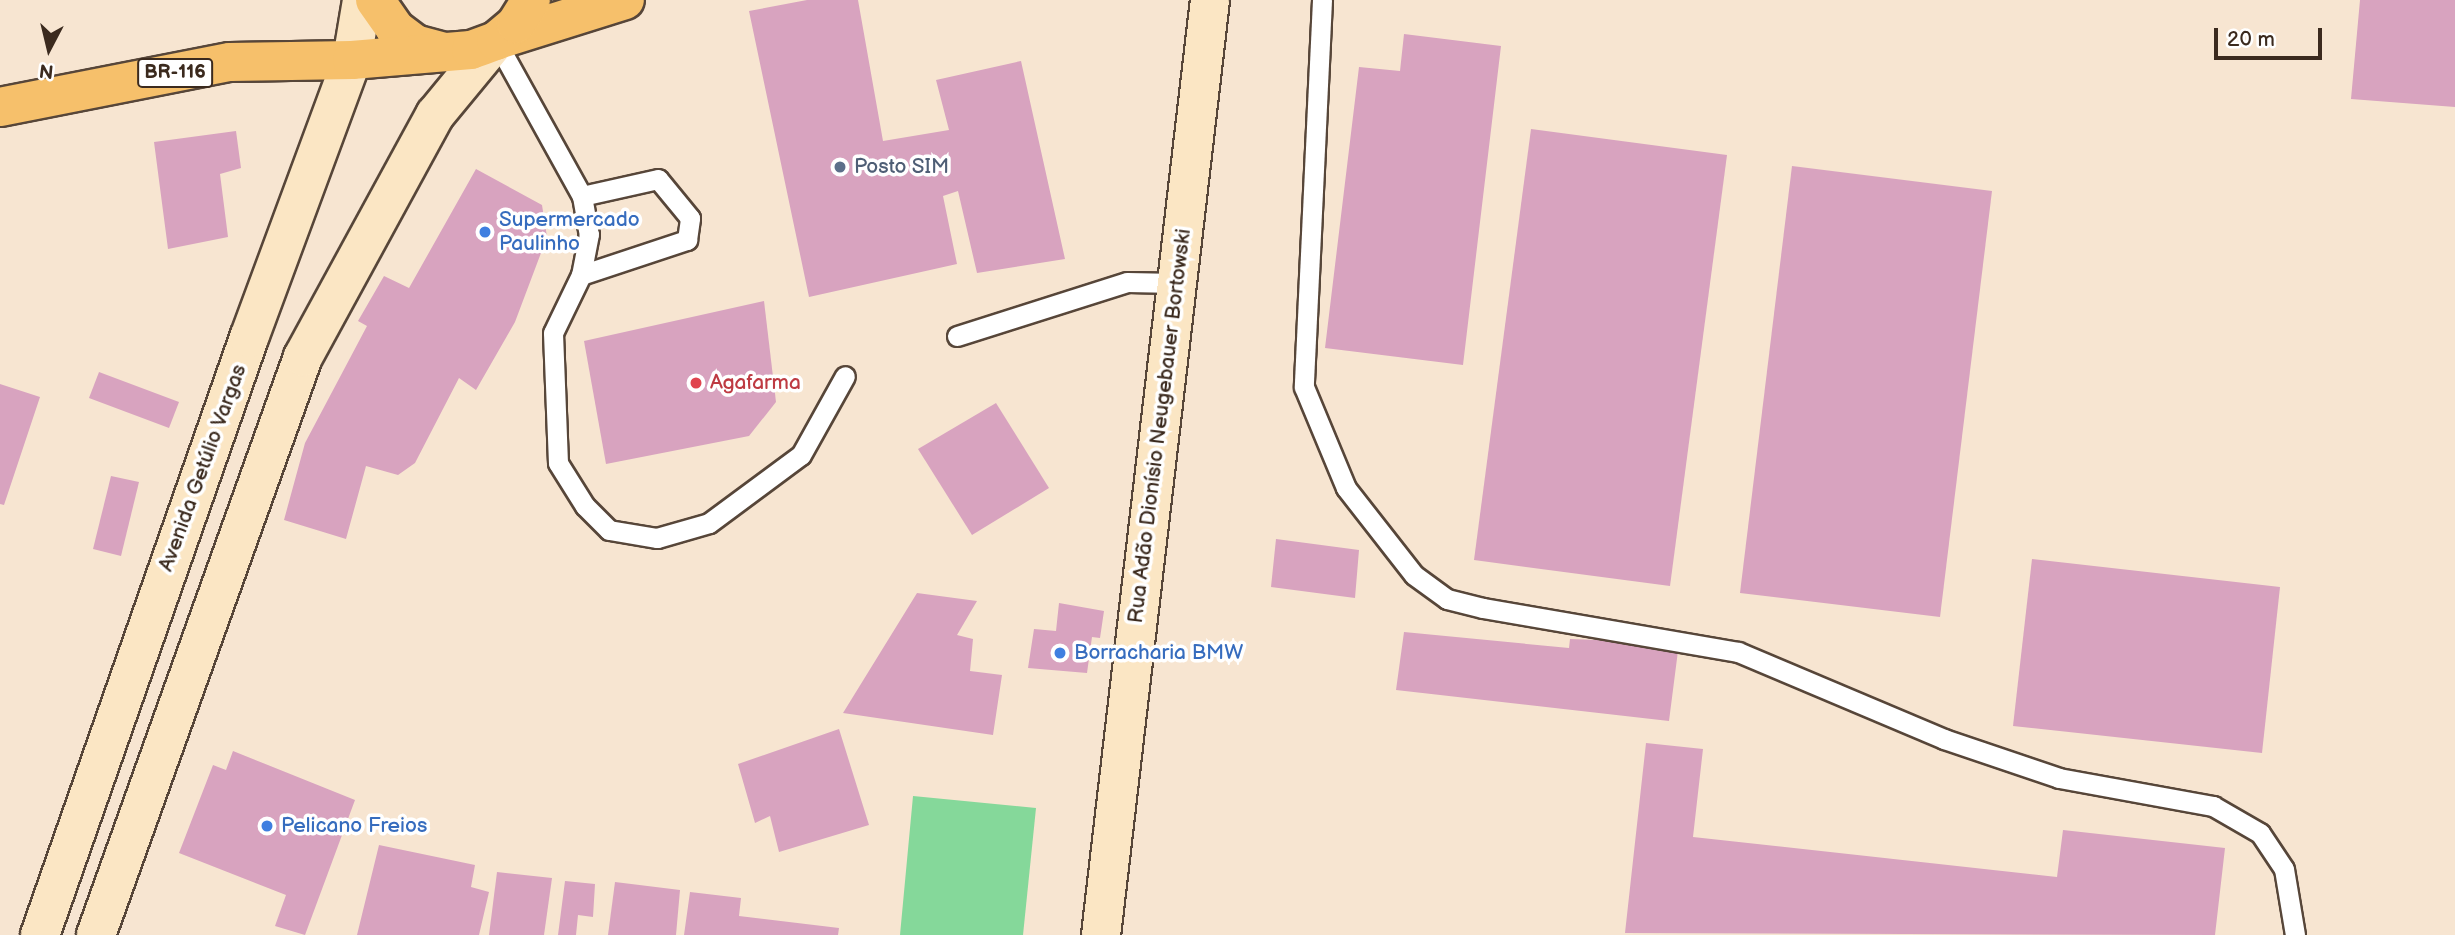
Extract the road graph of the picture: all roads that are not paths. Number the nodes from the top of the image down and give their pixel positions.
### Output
1 (362, 0) edge
2 (375, 0) edge
3 (531, 0) edge
4 (625, 0) edge
5 (1210, 0) edge
6 (1322, 0) edge
7 (496, 41) junction
8 (443, 52) junction
9 (352, 60) junction
10 (0, 107) edge
11 (582, 196) junction
12 (581, 275) junction
13 (1177, 283) junction
14 (957, 336) dead end
15 (249, 338) junction
16 (303, 357) junction
17 (845, 376) dead end
18 (158, 594) junction
19 (209, 614) junction
20 (40, 935) edge
21 (96, 935) edge
22 (1101, 935) edge
23 (2295, 935) edge

1 - 9 main road, Avenida Getúlio Vargas
2 - 8 main road
3 - 7 main road
4 - 7 main road
5 - 13 main road, Rua Adão Dionísio Neugebauer Bortowski
6 - 23 lane
7 - 8 main road
7 - 11 lane
7 - 16 main road
8 - 9 main road
9 - 10 main road, BR-116
9 - 15 main road, Avenida Getúlio Vargas
11 - 12 lane
11 - 12 lane
12 - 17 lane
13 - 14 lane
13 - 22 main road, Rua Adão Dionísio Neugebauer Bortowski
15 - 16 main road
15 - 18 main road, Avenida Getúlio Vargas
16 - 19 main road
18 - 19 main road
18 - 20 main road, Avenida Getúlio Vargas
19 - 21 main road

